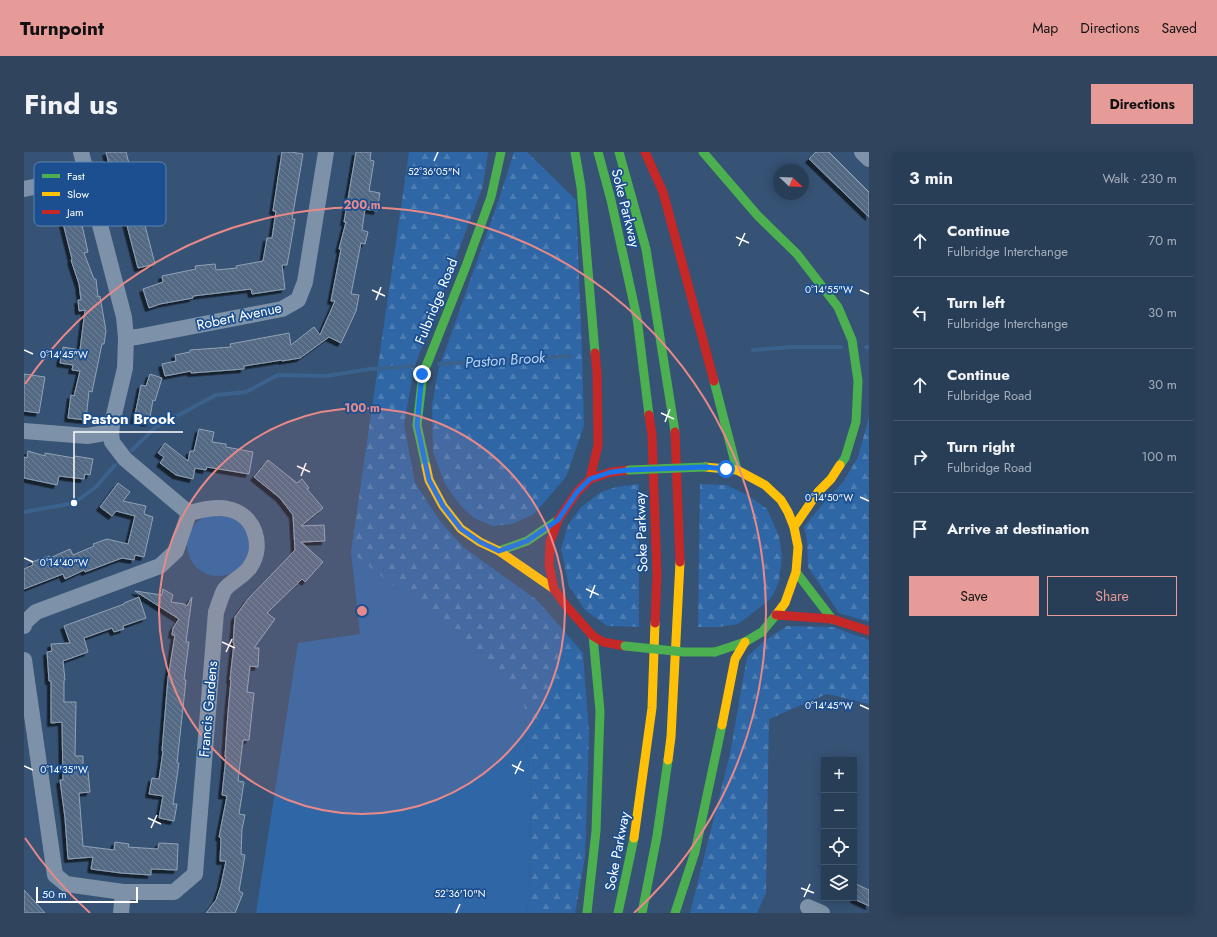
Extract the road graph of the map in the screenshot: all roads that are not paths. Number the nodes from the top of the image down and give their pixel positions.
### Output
1 (81, 152) edge
2 (326, 152) edge
3 (500, 152) edge
4 (575, 152) edge
5 (598, 152) edge
6 (619, 152) edge
7 (645, 152) edge
8 (703, 152) edge
9 (862, 152) edge
10 (869, 159) edge
11 (84, 162) edge
12 (34, 187) edge
13 (24, 189) edge
14 (101, 226) edge
15 (126, 338) junction
16 (24, 431) edge
17 (111, 432) junction
18 (737, 470) junction
19 (590, 479) junction
20 (818, 492) junction
21 (803, 495) dead end
22 (189, 513) junction
23 (558, 520) junction
24 (794, 527) junction
25 (499, 551) junction
26 (796, 572) junction
27 (554, 590) junction
28 (776, 615) junction
29 (832, 619) junction
30 (24, 626) edge
31 (869, 631) edge
32 (593, 636) junction
33 (745, 642) junction
34 (24, 660) edge
35 (122, 892) junction
36 (121, 913) edge
37 (587, 913) edge
38 (618, 913) edge
39 (642, 913) edge
40 (676, 913) edge

1 - 11 street
2 - 15 street, Robert Avenue
3 - 25 main road, Fulbridge Road
4 - 19 main road
5 - 38 main road, Soke Parkway
6 - 39 main road, Soke Parkway
7 - 18 main road
8 - 20 main road
9 - 10 street
12 - 13 street
14 - 15 street
15 - 17 street
16 - 17 street
17 - 22 street
18 - 19 main road, bridge
18 - 24 main road
19 - 23 main road
20 - 21 main road
20 - 24 main road
22 - 30 street
22 - 35 street, Francis Gardens
23 - 25 main road
23 - 27 main road
24 - 26 main road
25 - 27 main road, Fulbridge Road
26 - 28 main road
26 - 29 main road
27 - 32 main road
28 - 29 main road
28 - 33 main road
29 - 31 main road
32 - 33 main road, bridge
32 - 37 main road
33 - 40 main road
34 - 35 street, Francis Gardens
35 - 36 street

